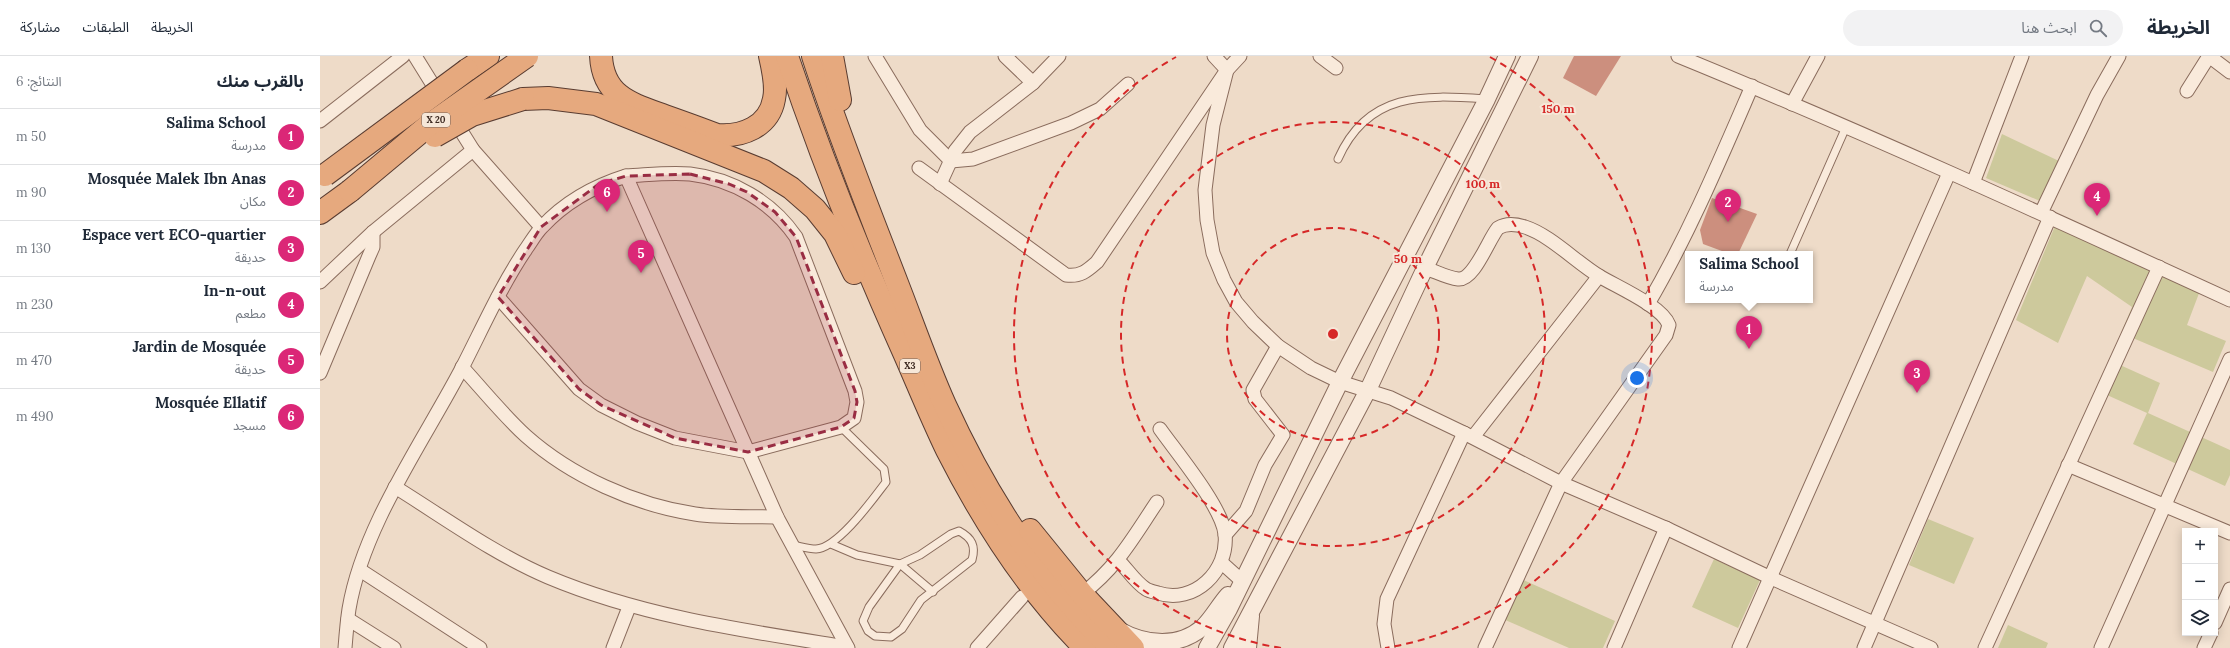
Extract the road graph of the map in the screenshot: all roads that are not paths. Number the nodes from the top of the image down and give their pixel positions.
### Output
1 (403, 56) edge
2 (415, 56) edge
3 (488, 56) edge
4 (527, 56) edge
5 (601, 56) edge
6 (770, 56) edge
7 (787, 56) edge
8 (813, 56) edge
9 (832, 56) edge
10 (875, 56) edge
11 (1005, 56) edge
12 (1059, 56) edge
13 (1214, 56) edge
14 (1240, 56) edge
15 (1320, 56) edge
16 (1507, 56) edge
17 (1530, 56) edge
18 (1678, 56) edge
19 (1818, 56) edge
20 (2022, 56) edge
21 (2119, 56) edge
22 (2209, 56) edge
23 (473, 63) edge
24 (1336, 68) dead end
25 (1227, 70) junction
26 (2230, 72) edge
27 (1033, 83) junction
28 (1128, 84) dead end
29 (1752, 86) junction
30 (2187, 91) dead end
31 (1487, 99) junction
32 (1792, 104) junction
33 (320, 121) edge
34 (1846, 127) junction
35 (474, 150) junction
36 (849, 157) junction
37 (1338, 159) dead end
38 (951, 160) junction
39 (919, 168) dead end
40 (1949, 173) junction
41 (626, 176) junction
42 (323, 177) edge
43 (1973, 183) junction
44 (940, 184) junction
45 (350, 190) junction
46 (320, 213) edge
47 (2046, 215) junction
48 (541, 227) junction
49 (373, 232) junction
50 (1791, 251) edge
51 (2159, 267) junction
52 (1425, 268) junction
53 (1599, 276) junction
54 (320, 282) edge
55 (498, 297) junction
56 (2230, 300) edge
57 (1648, 304) junction
58 (922, 346) junction
59 (1278, 346) junction
60 (2230, 360) edge
61 (462, 367) junction
62 (912, 372) junction
63 (320, 373) edge
64 (1340, 382) junction
65 (1368, 390) junction
66 (928, 410) junction
67 (841, 427) junction
68 (1160, 429) dead end
69 (1469, 435) junction
70 (748, 452) junction
71 (2068, 465) junction
72 (1560, 483) junction
73 (395, 487) junction
74 (1157, 502) dead end
75 (2165, 505) junction
76 (777, 517) junction
77 (1666, 528) junction
78 (2230, 532) edge
79 (1225, 535) junction
80 (831, 544) junction
81 (792, 545) junction
82 (1119, 561) junction
83 (1222, 563) junction
84 (900, 564) junction
85 (360, 570) junction
86 (1771, 578) junction
87 (1242, 581) junction
88 (2230, 589) edge
89 (933, 592) junction
90 (1082, 594) junction
91 (1022, 598) junction
92 (629, 607) junction
93 (1251, 610) junction
94 (2218, 616) edge
95 (348, 619) junction
96 (1875, 622) junction
97 (1111, 626) junction
98 (2210, 636) edge
99 (345, 648) edge
100 (394, 648) edge
101 (480, 648) edge
102 (613, 648) edge
103 (848, 648) edge
104 (976, 648) edge
105 (1065, 648) edge
106 (1085, 648) edge
107 (1111, 648) edge
108 (1133, 648) edge
109 (1207, 648) edge
110 (1232, 648) edge
111 (1248, 648) edge
112 (1388, 648) edge
113 (1484, 648) edge
114 (1614, 648) edge
115 (1739, 648) edge
116 (1864, 648) edge
117 (1931, 648) edge
118 (1985, 648) edge
119 (2101, 648) edge
120 (2204, 648) edge

1 - 33 street
2 - 35 street
3 - 23 highway, X 20
4 - 45 highway, X 20, bridge
5 - 6 highway
7 - 62 highway, X3
8 - 36 highway, X3
9 - 36 highway
10 - 38 street
11 - 27 street
12 - 27 street
13 - 25 street
14 - 25 street
15 - 24 street
16 - 31 street
17 - 52 street
18 - 29 street
19 - 32 street
20 - 43 street
21 - 47 street
22 - 26 street
22 - 30 street
23 - 42 highway, X 20, bridge
25 - 44 street
25 - 59 street
27 - 38 street
28 - 38 street
29 - 32 street
29 - 57 street
31 - 37 lane
31 - 64 street
32 - 34 street
34 - 40 street
34 - 50 lane
35 - 48 street
35 - 49 street
36 - 58 highway, X3
38 - 44 street
39 - 44 street
40 - 43 street
40 - 86 street
41 - 48 street
41 - 67 street
41 - 70 street
43 - 47 street
45 - 46 highway, X 20
45 - 62 highway, bridge
47 - 51 street
47 - 96 street
48 - 55 street
49 - 54 street
49 - 63 street
51 - 56 street
51 - 71 street
52 - 53 street
52 - 65 street
53 - 57 street
53 - 69 street
55 - 61 street
55 - 70 street
57 - 72 street
58 - 90 highway
58 - 107 highway, X3
59 - 64 street
59 - 79 street
60 - 75 street
61 - 73 street
61 - 76 street
62 - 66 highway, X3
64 - 65 street
64 - 87 street
65 - 69 street
65 - 93 street
66 - 91 highway
66 - 106 highway, X3
67 - 70 street
67 - 80 lane
68 - 79 street
69 - 72 street
69 - 112 street
70 - 76 street
71 - 75 street
71 - 118 street
72 - 77 street
72 - 113 street
73 - 85 street
73 - 92 street
74 - 82 street
75 - 78 street
75 - 119 street
76 - 81 street
77 - 86 street
77 - 114 street
79 - 83 street
80 - 81 lane
80 - 84 lane
81 - 103 street
82 - 83 street
82 - 90 street
83 - 87 street
84 - 89 lane
84 - 89 lane
84 - 89 lane
85 - 95 street
85 - 101 street
86 - 96 street
86 - 115 street
87 - 97 street
87 - 109 street
88 - 94 street
90 - 97 highway
91 - 104 street
91 - 105 highway
92 - 102 street
92 - 103 street
93 - 110 street
93 - 111 street
95 - 99 street
95 - 100 street
96 - 116 street
96 - 117 street
97 - 108 highway
98 - 120 street

